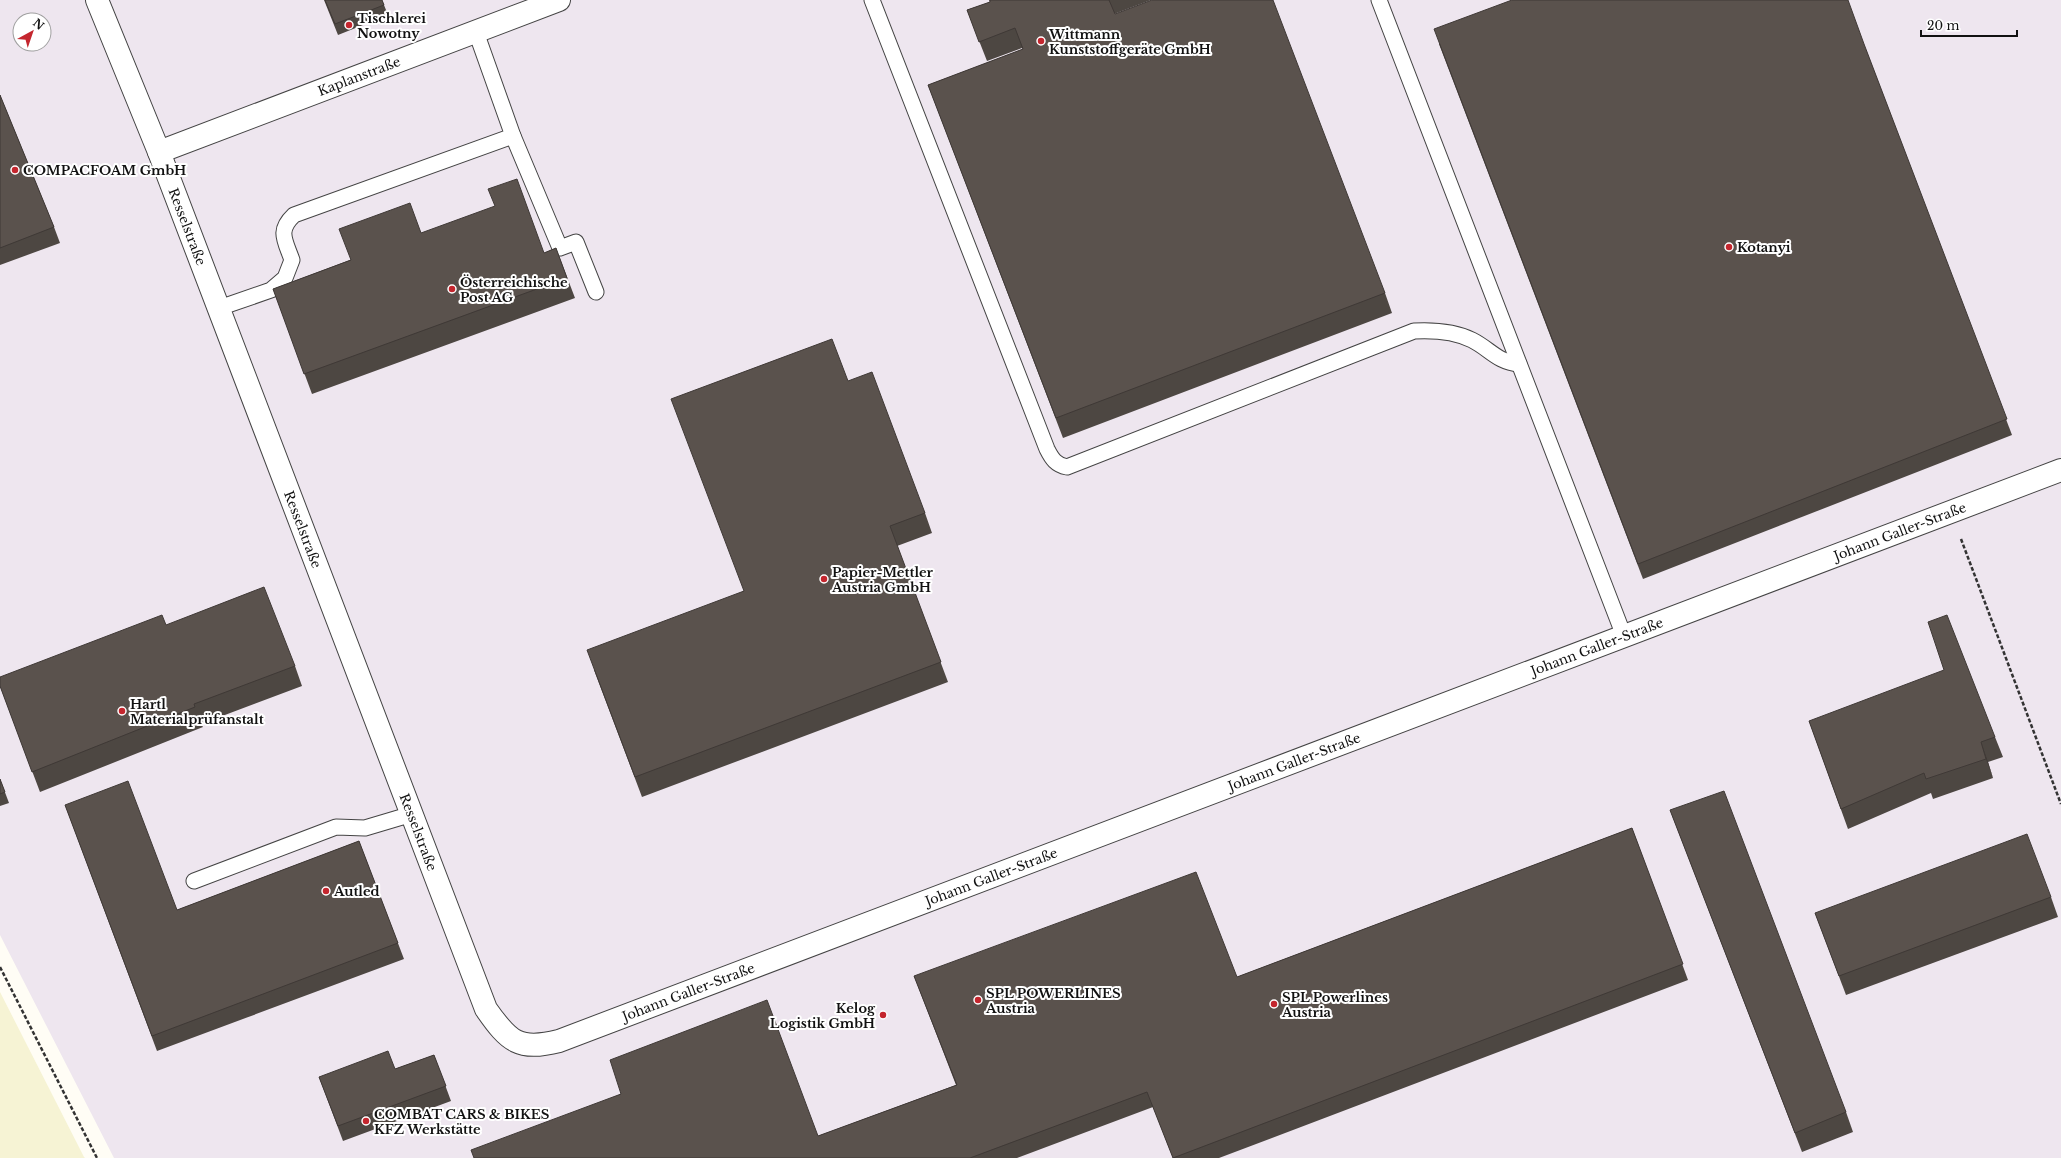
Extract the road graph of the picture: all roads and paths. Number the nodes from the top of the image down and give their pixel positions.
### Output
1 (97, 0) edge
2 (559, 0) edge
3 (872, 0) edge
4 (1379, 0) edge
5 (476, 32) junction
6 (512, 136) junction
7 (159, 152) junction
8 (596, 292) dead end
9 (219, 308) junction
10 (1519, 364) junction
11 (2061, 470) edge
12 (1951, 512) junction
13 (1624, 636) junction
14 (2061, 804) edge
15 (412, 814) junction
16 (194, 881) dead end
17 (0, 967) edge
18 (525, 1044) joint
19 (96, 1158) edge

1 - 7 street, Resselstraße
2 - 5 street, Kaplanstraße
3 - 10 lane
4 - 10 lane
5 - 6 lane
5 - 7 street, Kaplanstraße
6 - 8 lane
6 - 9 lane
7 - 9 street, Resselstraße
9 - 15 street, Resselstraße
10 - 13 lane
11 - 12 street, Johann Galler-Straße
12 - 13 street, Johann Galler-Straße
12 - 14 path
13 - 18 street, Johann Galler-Straße
15 - 16 lane
15 - 18 street, Resselstraße
17 - 19 path

